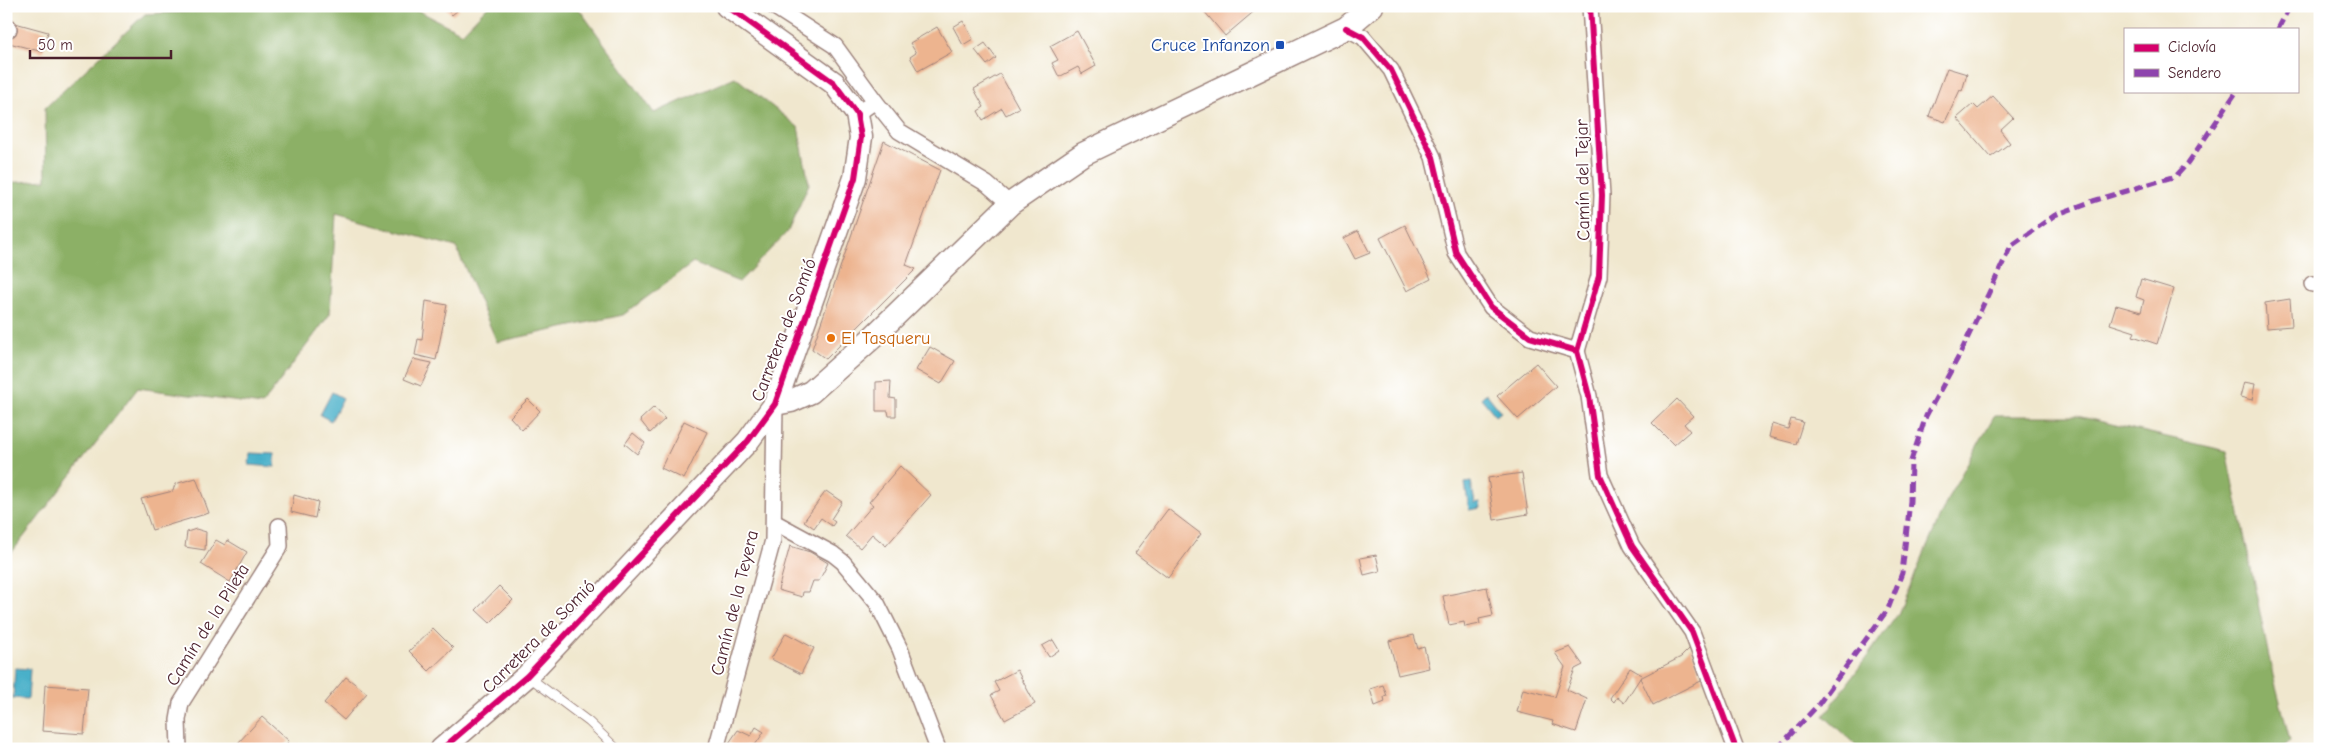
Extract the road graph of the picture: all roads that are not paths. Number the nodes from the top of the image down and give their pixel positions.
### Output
1 (727, 6) edge
2 (773, 6) edge
3 (1372, 6) edge
4 (1590, 6) edge
5 (1346, 28) junction
6 (866, 107) junction
7 (1010, 204) junction
8 (1578, 351) junction
9 (775, 404) junction
10 (774, 522) junction
11 (279, 526) dead end
12 (527, 676) junction
13 (179, 749) edge
14 (442, 749) edge
15 (617, 749) edge
16 (716, 749) edge
17 (938, 749) edge
18 (1736, 749) edge

1 - 6 street
2 - 6 street
3 - 5 street
4 - 8 street, Camín del Tejar
5 - 7 street
5 - 8 street
6 - 7 street
6 - 9 street, Carretera de Somió
7 - 9 street
8 - 18 street
9 - 10 street, Camín de la Teyera
9 - 12 street, Carretera de Somió
10 - 16 street, Camín de la Teyera
10 - 17 street
11 - 13 street, Camín de la Pileta
12 - 14 street, Carretera de Somió
12 - 15 lane

